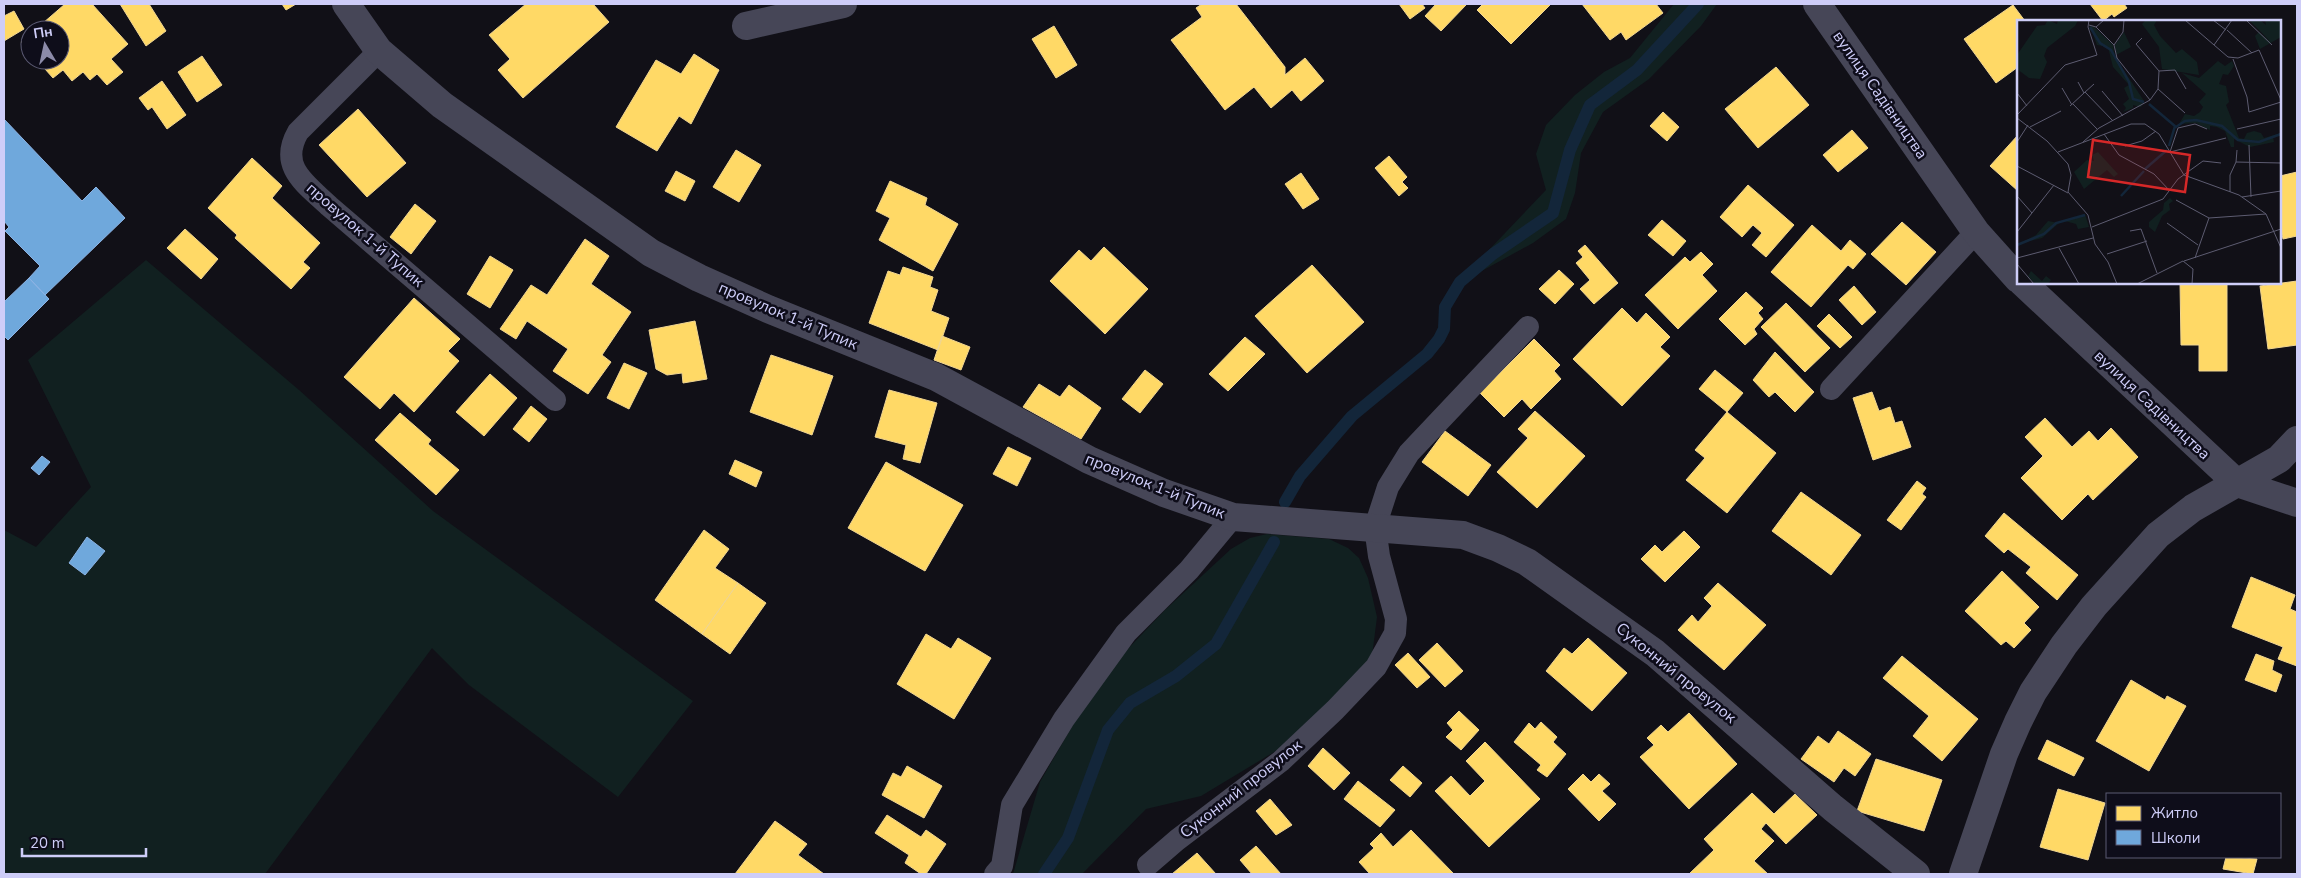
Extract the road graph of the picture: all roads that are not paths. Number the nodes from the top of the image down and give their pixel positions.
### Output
1 (346, 4) edge
2 (843, 4) edge
3 (1817, 4) edge
4 (746, 26) dead end
5 (379, 51) junction
6 (1976, 232) junction
7 (2017, 278) edge
8 (2024, 284) edge
9 (1528, 327) dead end
10 (1831, 389) dead end
11 (555, 400) dead end
12 (2297, 440) edge
13 (2237, 483) junction
14 (2297, 502) edge
15 (1233, 517) junction
16 (1375, 527) junction
17 (1148, 865) dead end
18 (995, 874) edge
19 (1916, 874) edge
20 (1963, 874) edge

1 - 5 street, провулок 1-й Тупик
2 - 4 street
3 - 6 street, вулиця Садівництва
5 - 11 lane, провулок 1-й Тупик
5 - 15 street, провулок 1-й Тупик
6 - 7 street, вулиця Садівництва
6 - 10 lane
8 - 13 street, вулиця Садівництва
9 - 16 lane, Суконний провулок
12 - 13 street
13 - 14 street, вулиця Садівництва
13 - 20 street
15 - 16 street, провулок 1-й Тупик
15 - 18 lane, провулок 1-й Тупик
16 - 17 lane, Суконний провулок
16 - 19 street, Суконний провулок

